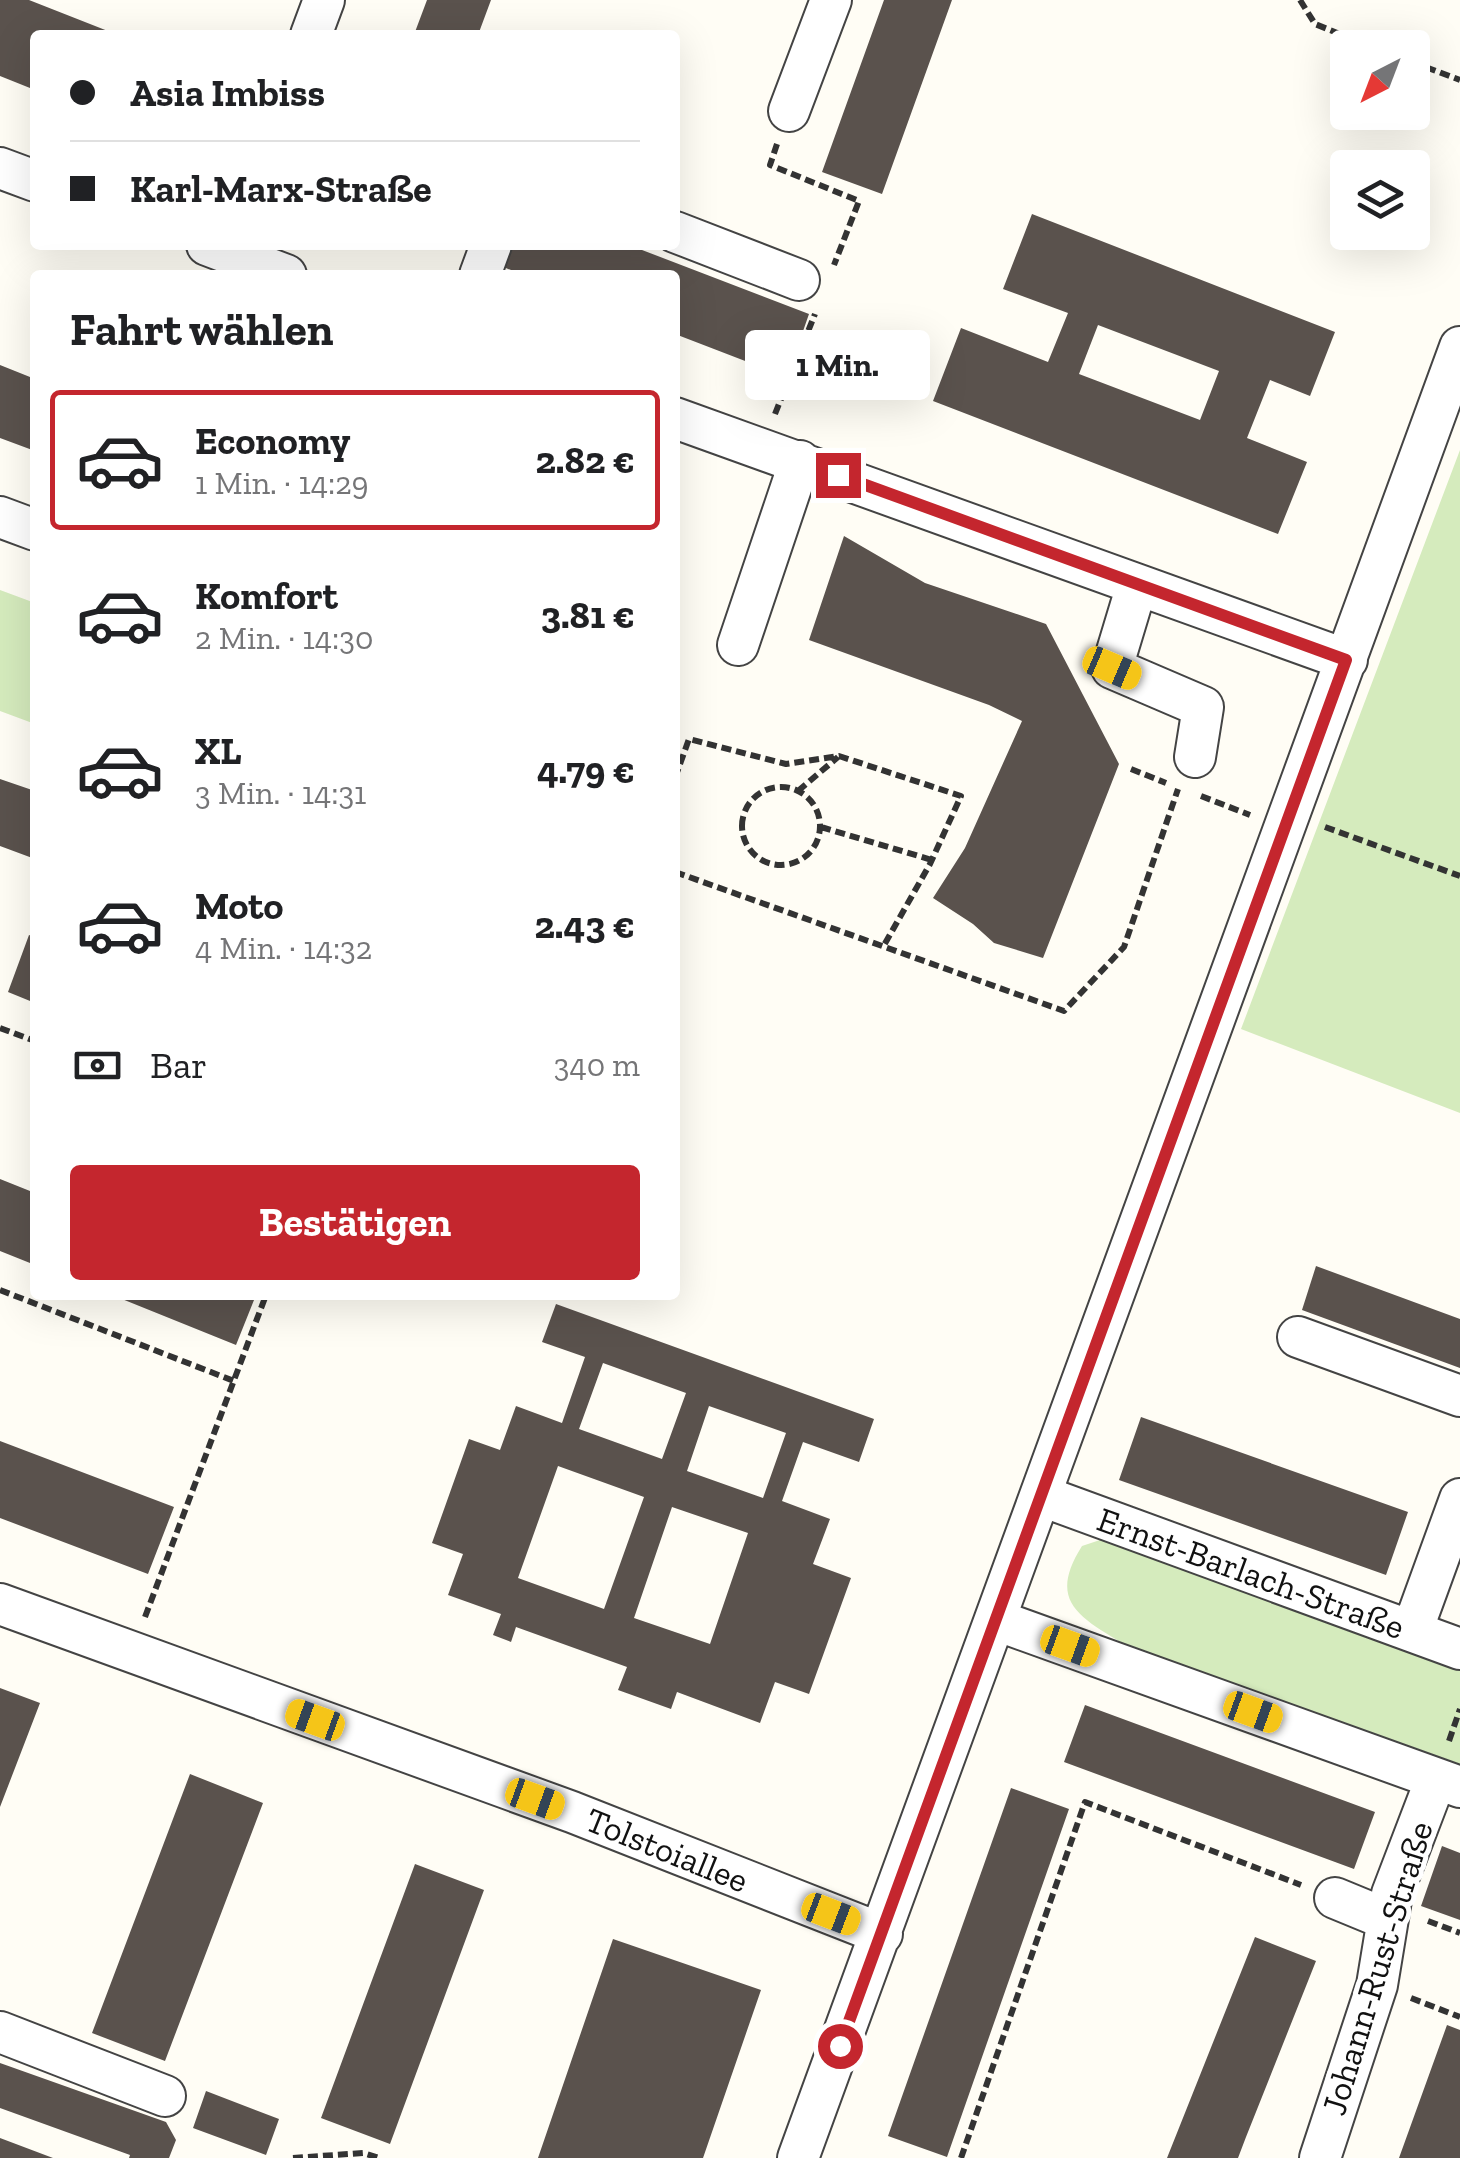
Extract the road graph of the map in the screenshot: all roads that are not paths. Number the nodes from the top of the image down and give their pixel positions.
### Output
1 (324, 0) edge
2 (832, 0) edge
3 (312, 30) edge
4 (789, 111) dead end
5 (0, 168) edge
6 (30, 179) edge
7 (680, 234) edge
8 (227, 250) edge
9 (274, 270) edge
10 (799, 280) dead end
11 (1460, 347) edge
12 (680, 420) edge
13 (800, 461) junction
14 (0, 517) edge
15 (30, 528) edge
16 (1137, 584) junction
17 (738, 644) dead end
18 (1346, 660) junction
19 (1186, 772) road end
20 (1298, 1338) dead end
21 (1460, 1396) edge
22 (1042, 1496) junction
23 (1460, 1499) edge
24 (0, 1604) edge
25 (996, 1620) junction
26 (1412, 1631) junction
27 (1460, 1650) edge
28 (1448, 1783) edge
29 (1335, 1898) road end
30 (1386, 1919) junction
31 (882, 1934) junction
32 (0, 2032) edge
33 (165, 2096) dead end
34 (798, 2158) edge
35 (1320, 2158) edge

1 - 3 street
2 - 4 street
5 - 6 street
7 - 10 street
8 - 9 street
11 - 18 street
12 - 13 street
13 - 16 street
13 - 17 street
14 - 15 street
16 - 18 street
16 - 19 street
18 - 22 street
20 - 21 street
22 - 25 street
22 - 26 street, Ernst-Barlach-Straße
23 - 26 street
24 - 31 street, Tolstoiallee
25 - 28 street
25 - 31 street
26 - 27 street, Ernst-Barlach-Straße
28 - 30 street, Johann-Rust-Straße
29 - 30 street
30 - 35 street, Johann-Rust-Straße
31 - 34 street
32 - 33 street

